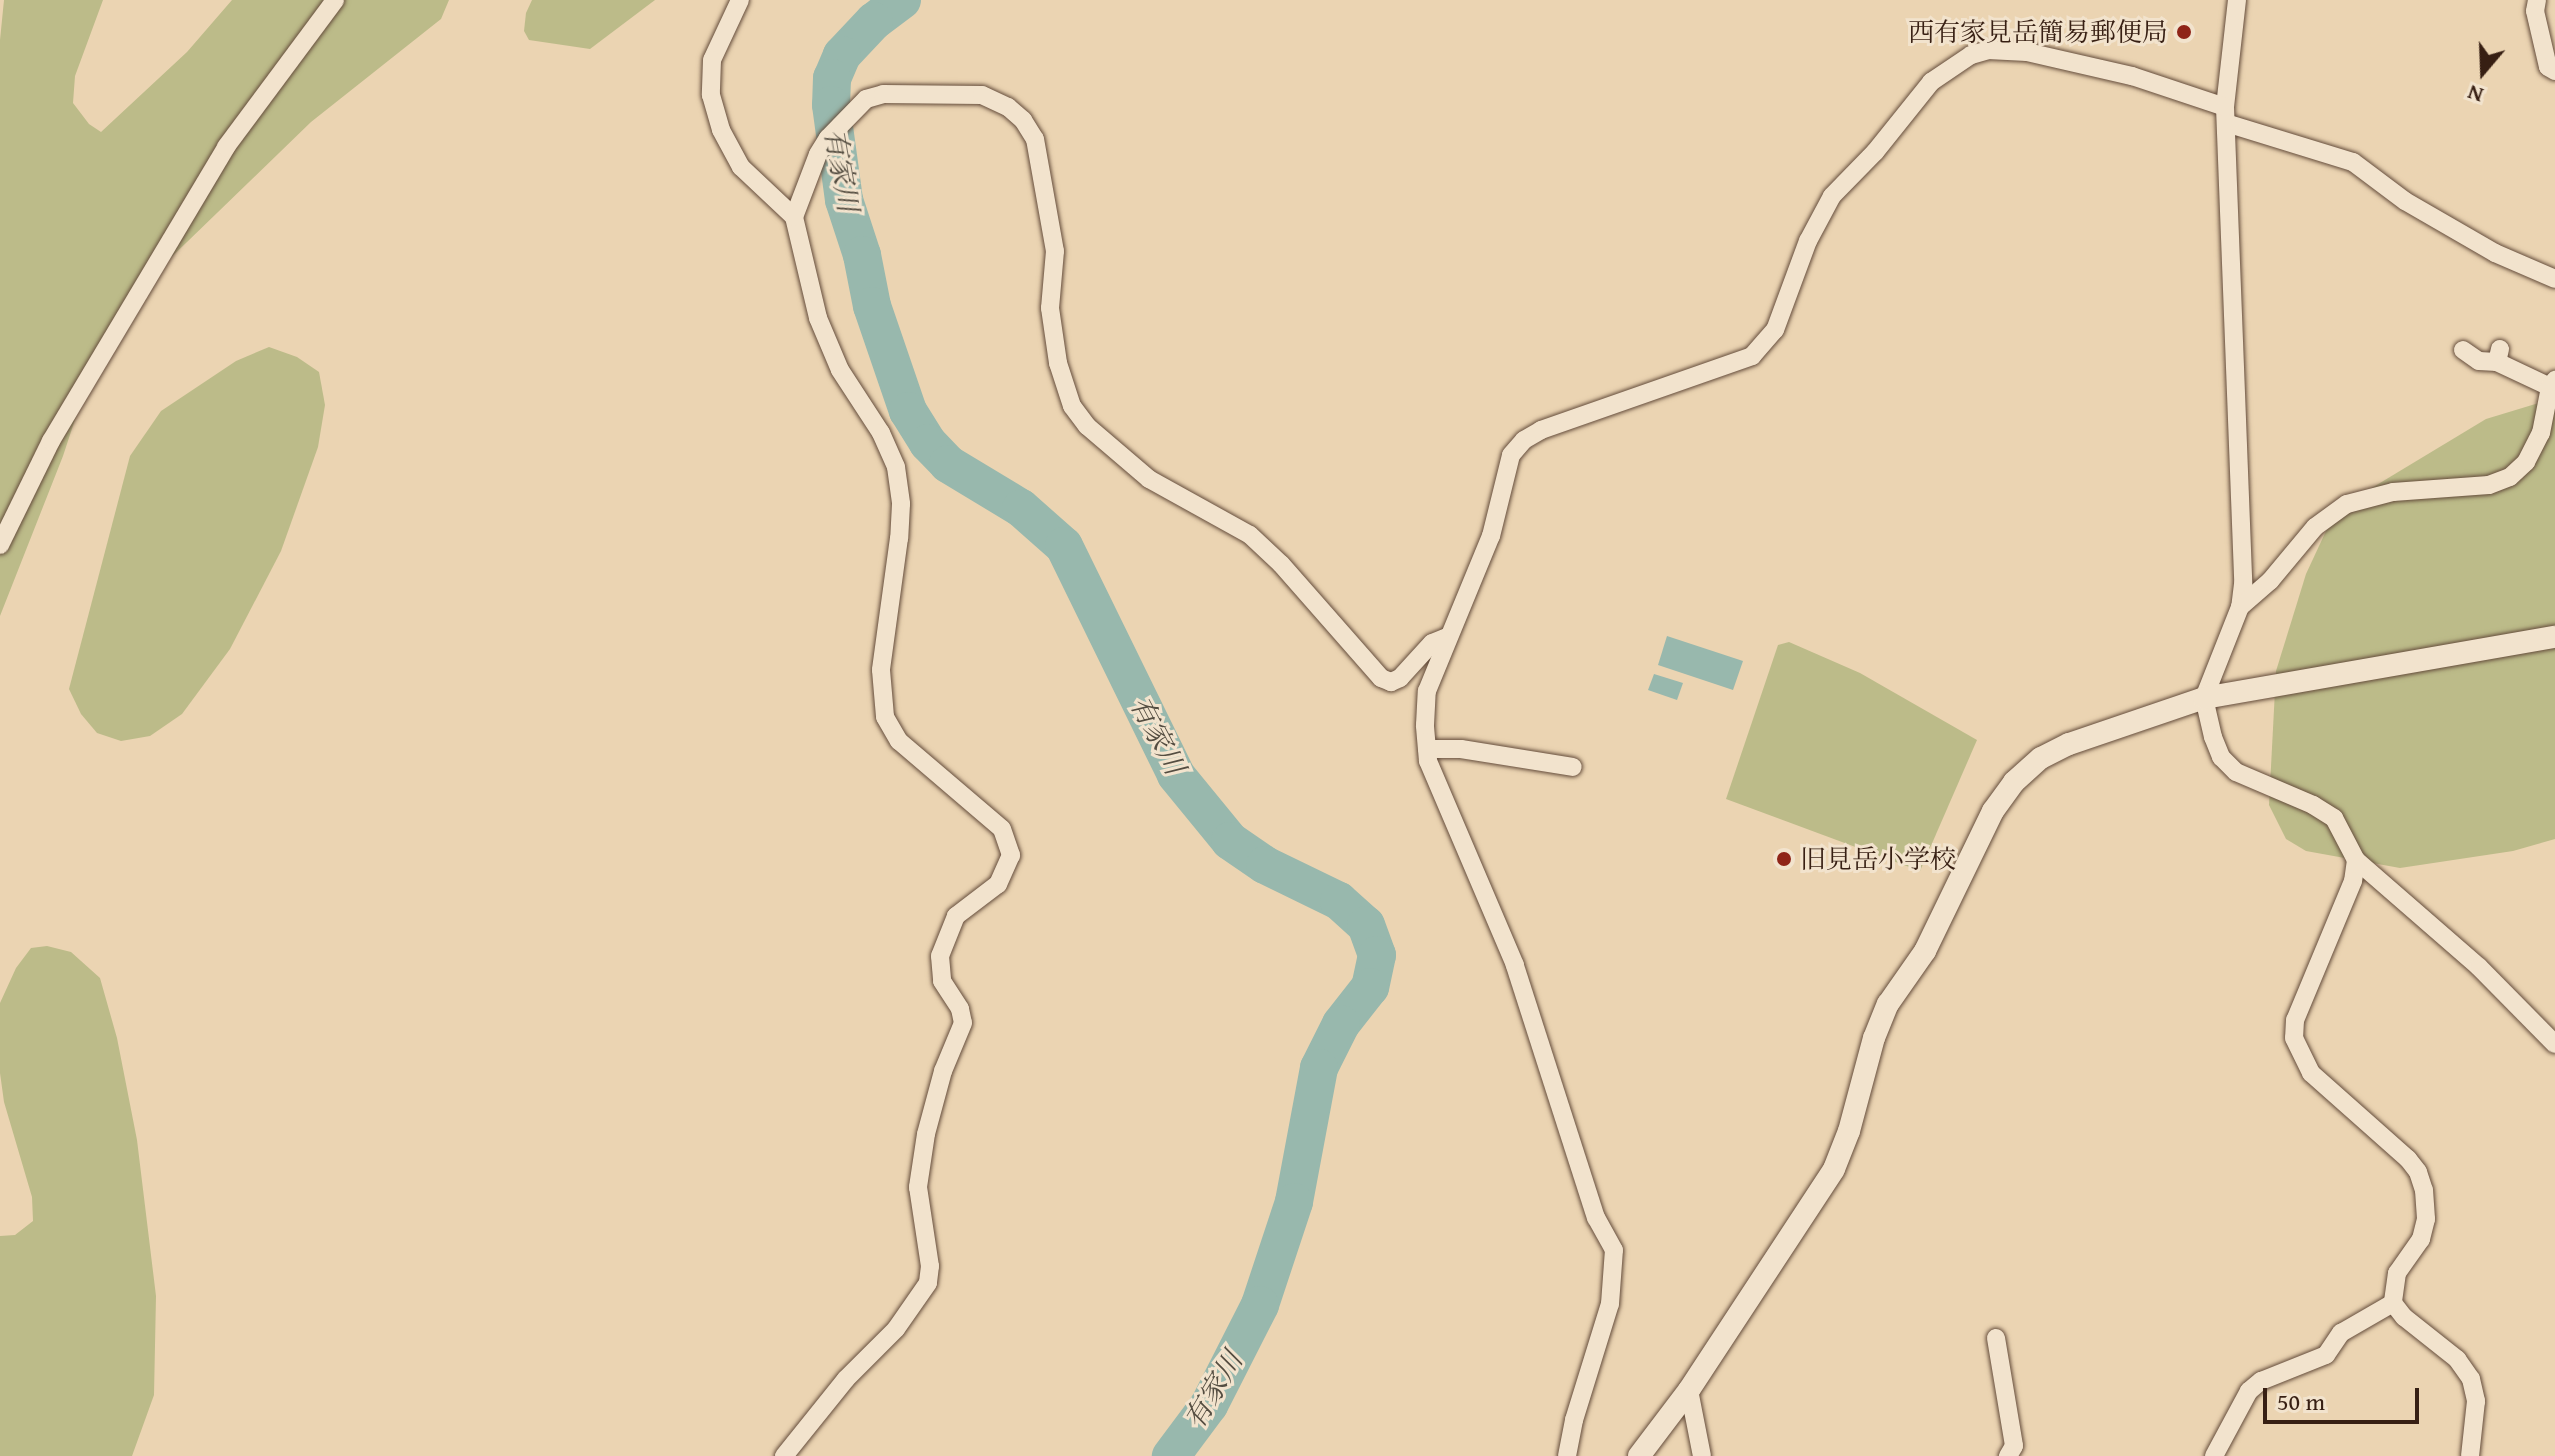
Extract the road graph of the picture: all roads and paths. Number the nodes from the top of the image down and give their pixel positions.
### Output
1 (335, 0) edge
2 (740, 0) edge
3 (2237, 0) edge
4 (2537, 0) edge
5 (2555, 71) edge
6 (2225, 115) junction
7 (794, 217) junction
8 (2555, 279) edge
9 (2463, 350) dead end
10 (2552, 384) edge
11 (0, 545) edge
12 (2240, 607) junction
13 (1447, 637) junction
14 (2555, 637) edge
15 (2204, 698) junction
16 (1427, 749) junction
17 (1573, 767) dead end
18 (2356, 860) junction
19 (2555, 1044) edge
20 (2393, 1303) junction
21 (1996, 1338) dead end
22 (1689, 1390) junction
23 (784, 1456) edge
24 (1567, 1456) edge
25 (1639, 1456) edge
26 (1702, 1456) edge
27 (2008, 1456) edge
28 (2214, 1456) edge
29 (2470, 1456) edge

1 - 11 street
2 - 7 street
3 - 6 street
4 - 5 street
6 - 8 street
6 - 12 street
6 - 13 street
7 - 13 street
7 - 23 street
9 - 10 street
10 - 12 street
12 - 15 street
13 - 16 street
14 - 15 street
15 - 18 street
15 - 22 street
16 - 17 street
16 - 24 street
18 - 19 street
18 - 20 street
20 - 28 street
20 - 29 street
21 - 27 street
22 - 25 street
22 - 26 street

